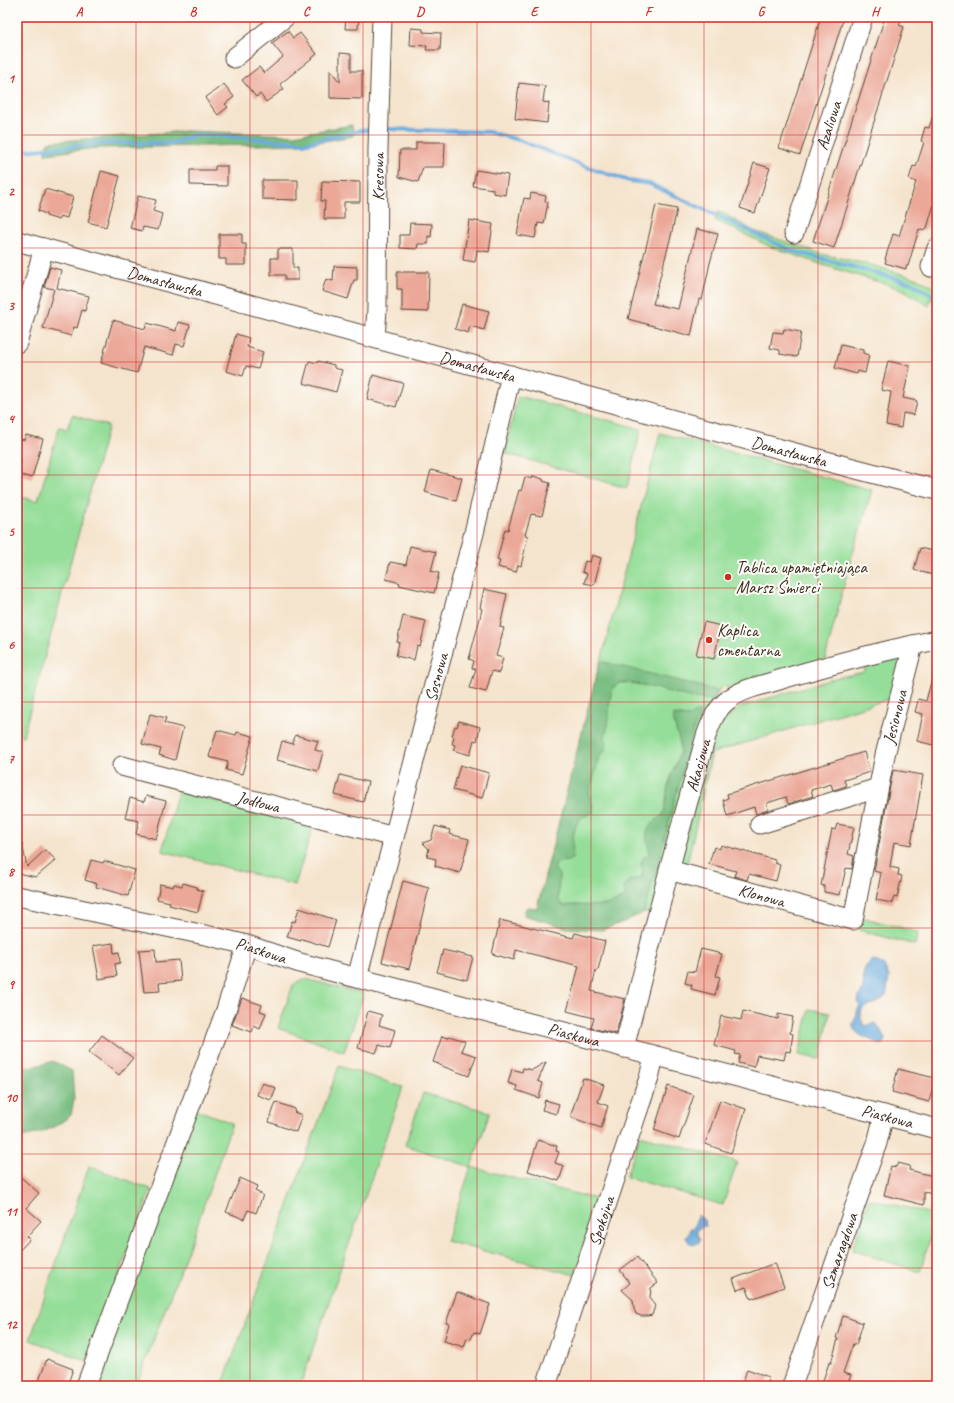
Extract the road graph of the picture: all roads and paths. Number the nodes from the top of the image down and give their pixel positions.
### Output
1 (285, 17) edge
2 (382, 17) edge
3 (863, 17) edge
4 (234, 58) dead end
5 (794, 233) dead end
6 (17, 241) edge
7 (44, 248) junction
8 (937, 248) edge
9 (931, 267) dead end
10 (374, 338) junction
11 (17, 343) edge
12 (511, 375) junction
13 (937, 490) edge
14 (937, 640) edge
15 (913, 645) junction
16 (122, 766) dead end
17 (878, 788) junction
18 (760, 824) dead end
19 (394, 837) junction
20 (669, 870) junction
21 (17, 896) edge
22 (854, 920) joint
23 (247, 945) junction
24 (357, 978) junction
25 (624, 1048) junction
26 (654, 1056) junction
27 (884, 1115) junction
28 (937, 1129) edge
29 (86, 1386) edge
30 (546, 1386) edge
31 (792, 1386) edge

1 - 4 street
2 - 10 street, Kresowa
3 - 5 street, Azaliowa
6 - 7 street, Domasławska
7 - 10 street, Domasławska
7 - 11 street
8 - 9 street
10 - 12 street, Domasławska
12 - 13 street, Domasławska
12 - 19 street, Sosnowa
14 - 15 street, Akacjowa
15 - 17 street, Jesionowa
15 - 20 street, Akacjowa
16 - 19 street, Jodłowa
17 - 18 street
17 - 22 street, Jesionowa
19 - 24 street, Sosnowa
20 - 22 street, Klonowa
20 - 25 street, Akacjowa
21 - 23 street, Piaskowa
23 - 24 street, Piaskowa
23 - 29 street
24 - 25 street, Piaskowa
25 - 26 street, Piaskowa
26 - 27 street, Piaskowa
26 - 30 street, Spokojna
27 - 28 street, Piaskowa
27 - 31 street, Szmaragdowa

